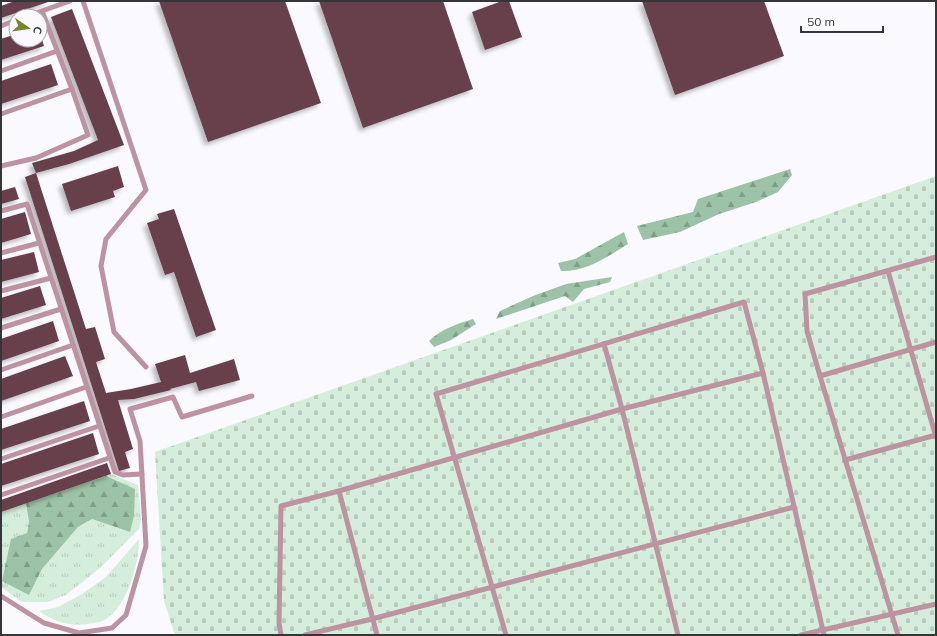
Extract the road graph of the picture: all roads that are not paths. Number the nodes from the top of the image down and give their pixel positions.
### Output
1 (70, 1) edge
2 (83, 1) edge
3 (48, 9) edge
4 (48, 27) edge
5 (57, 52) junction
6 (1, 71) edge
7 (72, 89) junction
8 (1, 114) edge
9 (1, 166) edge
10 (1, 211) edge
11 (40, 243) junction
12 (1, 253) edge
13 (936, 257) edge
14 (888, 271) junction
15 (51, 278) junction
16 (1, 291) edge
17 (61, 309) junction
18 (1, 328) edge
19 (936, 342) edge
20 (604, 344) junction
21 (73, 345) junction
22 (911, 349) junction
23 (146, 367) dead end
24 (1, 370) edge
25 (763, 373) junction
26 (820, 376) junction
27 (86, 387) junction
28 (252, 396) dead end
29 (622, 409) junction
30 (1, 417) edge
31 (99, 426) junction
32 (936, 436) edge
33 (109, 458) junction
34 (455, 458) junction
35 (1, 460) edge
36 (845, 460) junction
37 (142, 474) junction
38 (339, 491) junction
39 (1, 495) edge
40 (794, 507) junction
41 (655, 544) junction
42 (492, 587) junction
43 (1, 596) edge
44 (936, 604) edge
45 (892, 615) junction
46 (372, 619) junction
47 (823, 633) edge
48 (281, 635) edge
49 (305, 635) edge
50 (376, 635) edge
51 (506, 635) edge
52 (678, 635) edge
53 (801, 635) edge
54 (898, 635) edge

1 - 3 lane
2 - 23 lane
4 - 5 lane
5 - 6 lane
5 - 7 lane
7 - 8 lane
7 - 9 lane
10 - 11 lane
11 - 12 lane
11 - 15 lane
13 - 14 lane
14 - 22 lane
14 - 26 lane
15 - 16 lane
15 - 17 lane
17 - 18 lane
17 - 21 lane
19 - 22 lane
20 - 25 lane
20 - 29 lane
20 - 34 lane
21 - 24 lane
21 - 27 lane
22 - 26 lane
22 - 32 lane
25 - 29 lane
25 - 40 lane
26 - 36 lane
27 - 30 lane
27 - 31 lane
28 - 37 lane
29 - 34 lane
29 - 41 lane
31 - 33 lane
31 - 35 lane
32 - 36 lane
33 - 37 lane
33 - 39 lane
34 - 38 lane
34 - 42 lane
36 - 45 lane
37 - 43 lane
38 - 46 lane
38 - 48 lane
40 - 41 lane
40 - 47 lane
41 - 42 lane
41 - 52 lane
42 - 46 lane
42 - 51 lane
44 - 45 lane
45 - 47 lane
45 - 54 lane
46 - 49 lane
46 - 50 lane
47 - 53 lane

